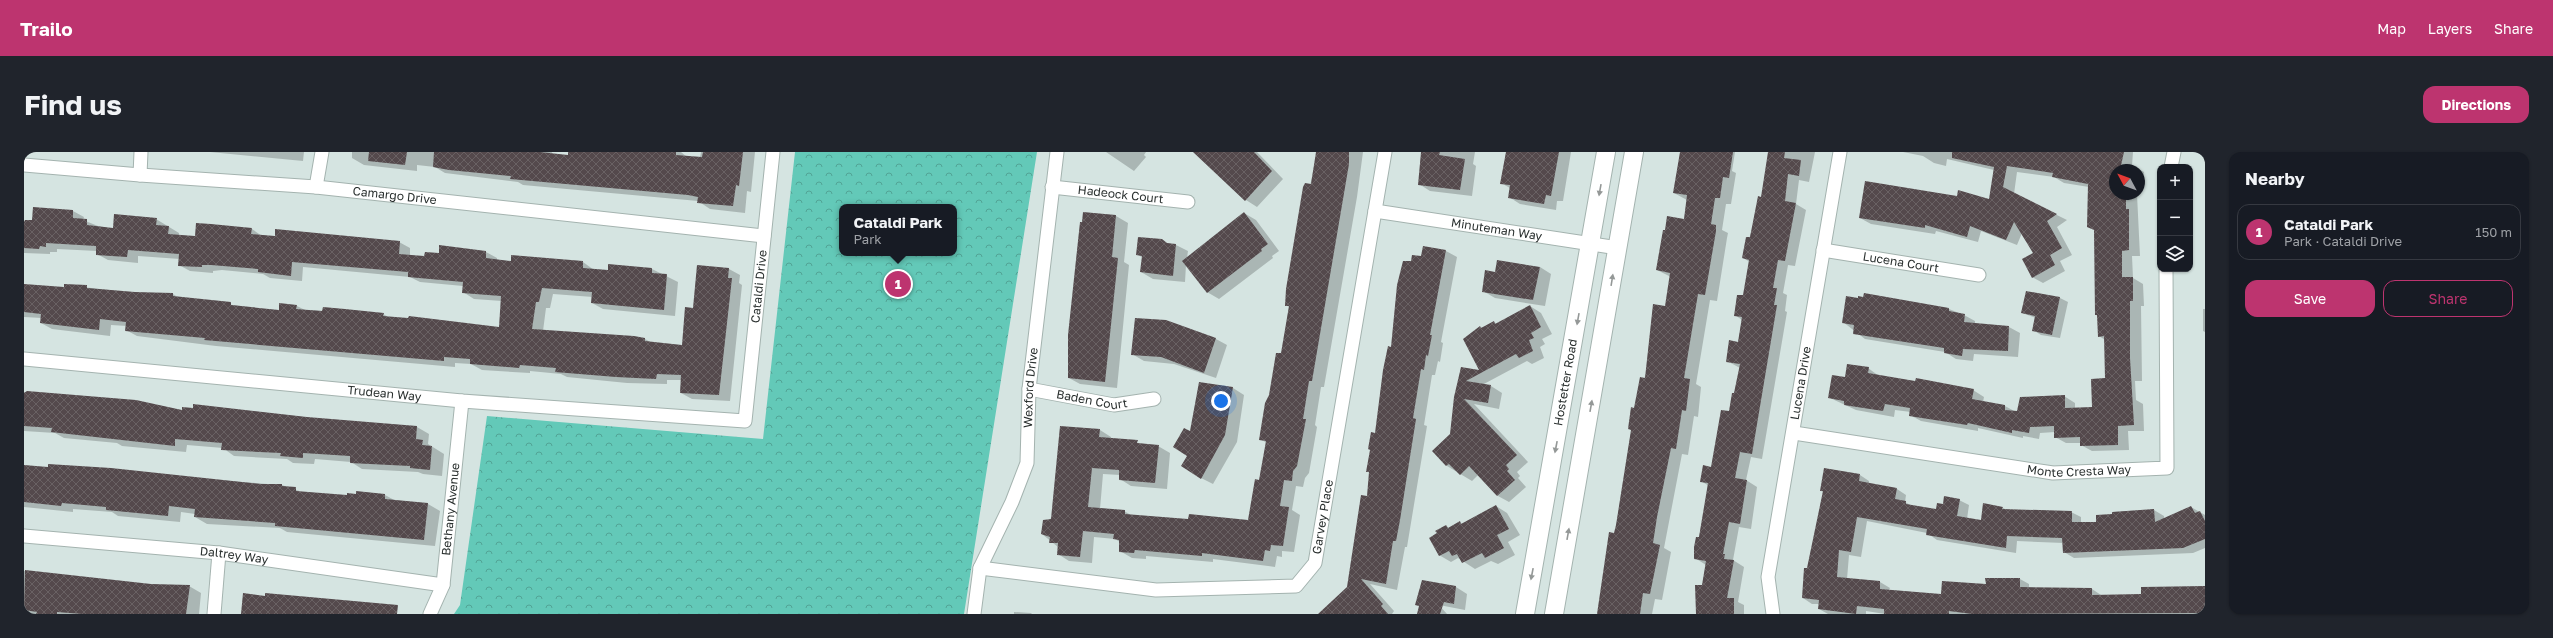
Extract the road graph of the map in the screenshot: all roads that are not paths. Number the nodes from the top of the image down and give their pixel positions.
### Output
1 (141, 152) edge
2 (322, 152) edge
3 (773, 152) edge
4 (1057, 152) edge
5 (1385, 152) edge
6 (1606, 152) edge
7 (1634, 152) edge
8 (1840, 152) edge
9 (2174, 152) edge
10 (2172, 164) edge
11 (24, 165) edge
12 (140, 175) junction
13 (316, 187) junction
14 (1052, 187) junction
15 (1188, 202) dead end
16 (1375, 211) junction
17 (764, 236) junction
18 (1590, 244) junction
19 (1618, 248) junction
20 (1823, 250) junction
21 (2166, 272) edge
22 (1979, 276) dead end
23 (24, 359) edge
24 (1029, 389) junction
25 (1154, 399) dead end
26 (462, 401) junction
27 (745, 421) joint
28 (1794, 433) junction
29 (24, 536) edge
30 (219, 553) junction
31 (980, 568) junction
32 (443, 586) junction
33 (214, 614) edge
34 (430, 614) edge
35 (974, 614) edge
36 (1525, 614) edge
37 (1554, 614) edge
38 (1773, 614) edge

1 - 12 street
2 - 13 street
3 - 17 street, Cataldi Drive
4 - 14 street, Wexford Drive
5 - 16 street, Garvey Place
6 -> 18 main road, Hostetter Road
7 - 19 main road
8 - 20 street, Lucena Drive
9 - 10 street
11 - 12 street, Camargo Drive
12 - 13 street, Camargo Drive
13 - 17 street, Camargo Drive
14 - 15 street, Hadeock Court
14 - 24 street, Wexford Drive
16 - 18 street, Minuteman Way
16 - 31 street, Garvey Place
17 - 27 street, Cataldi Drive
18 - 19 street, Minuteman Way
18 -> 36 main road, Hostetter Road
37 -> 19 main road
20 - 22 street, Lucena Court
20 - 28 street, Lucena Drive
21 - 28 street, Monte Cresta Way
23 - 26 street, Trudean Way
24 - 25 street, Baden Court
24 - 31 street, Wexford Drive
26 - 27 street, Trudean Way
26 - 32 street, Bethany Avenue
28 - 38 street, Lucena Drive
29 - 30 street, Daltrey Way
30 - 32 street, Daltrey Way
30 - 33 street
31 - 35 street, Wexford Drive
32 - 34 street, Bethany Avenue

